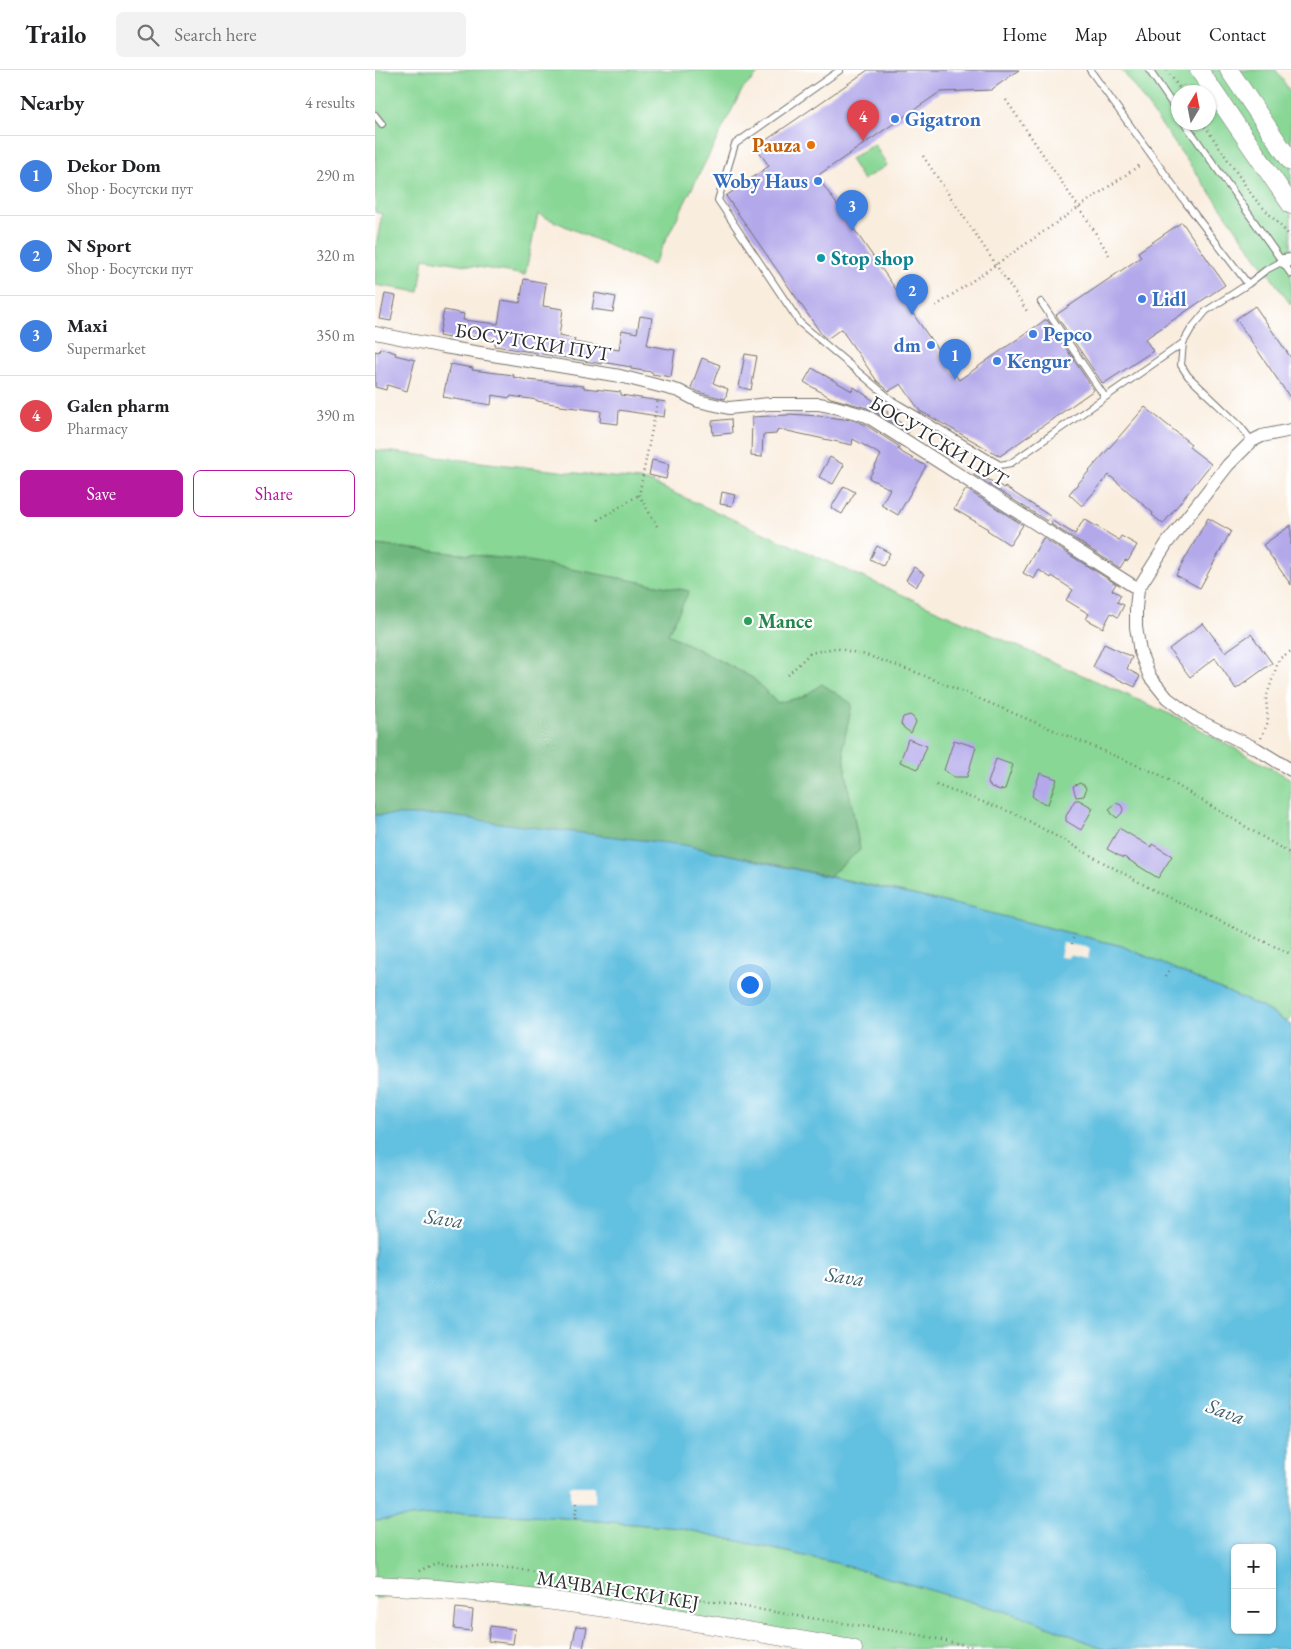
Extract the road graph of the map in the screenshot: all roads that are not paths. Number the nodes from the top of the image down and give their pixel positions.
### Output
1 (840, 70) edge
2 (1091, 70) edge
3 (1149, 70) edge
4 (1199, 70) edge
5 (1229, 70) edge
6 (1171, 102) edge
7 (375, 114) edge
8 (382, 124) dead end
9 (1190, 130) edge
10 (1291, 162) edge
11 (1291, 205) edge
12 (1287, 260) edge
13 (1291, 274) edge
14 (1248, 284) junction
15 (1041, 302) dead end
16 (375, 333) edge
17 (1183, 343) junction
18 (1105, 397) junction
19 (1291, 430) edge
20 (1252, 441) junction
21 (1138, 589) junction
22 (1291, 770) edge
23 (375, 1585) edge
24 (853, 1649) edge

1 - 18 lane
2 - 14 lane
3 - 6 lane
4 - 11 street
5 - 10 street
7 - 8 lane
9 - 12 lane
12 - 13 lane
12 - 14 lane
14 - 17 lane
15 - 18 lane
16 - 21 street, БОСУТСКИ ПУТ
17 - 18 lane
17 - 20 lane
19 - 20 street
20 - 21 street
21 - 22 street
23 - 24 street, МАЧВАНСКИ КЕЈ

